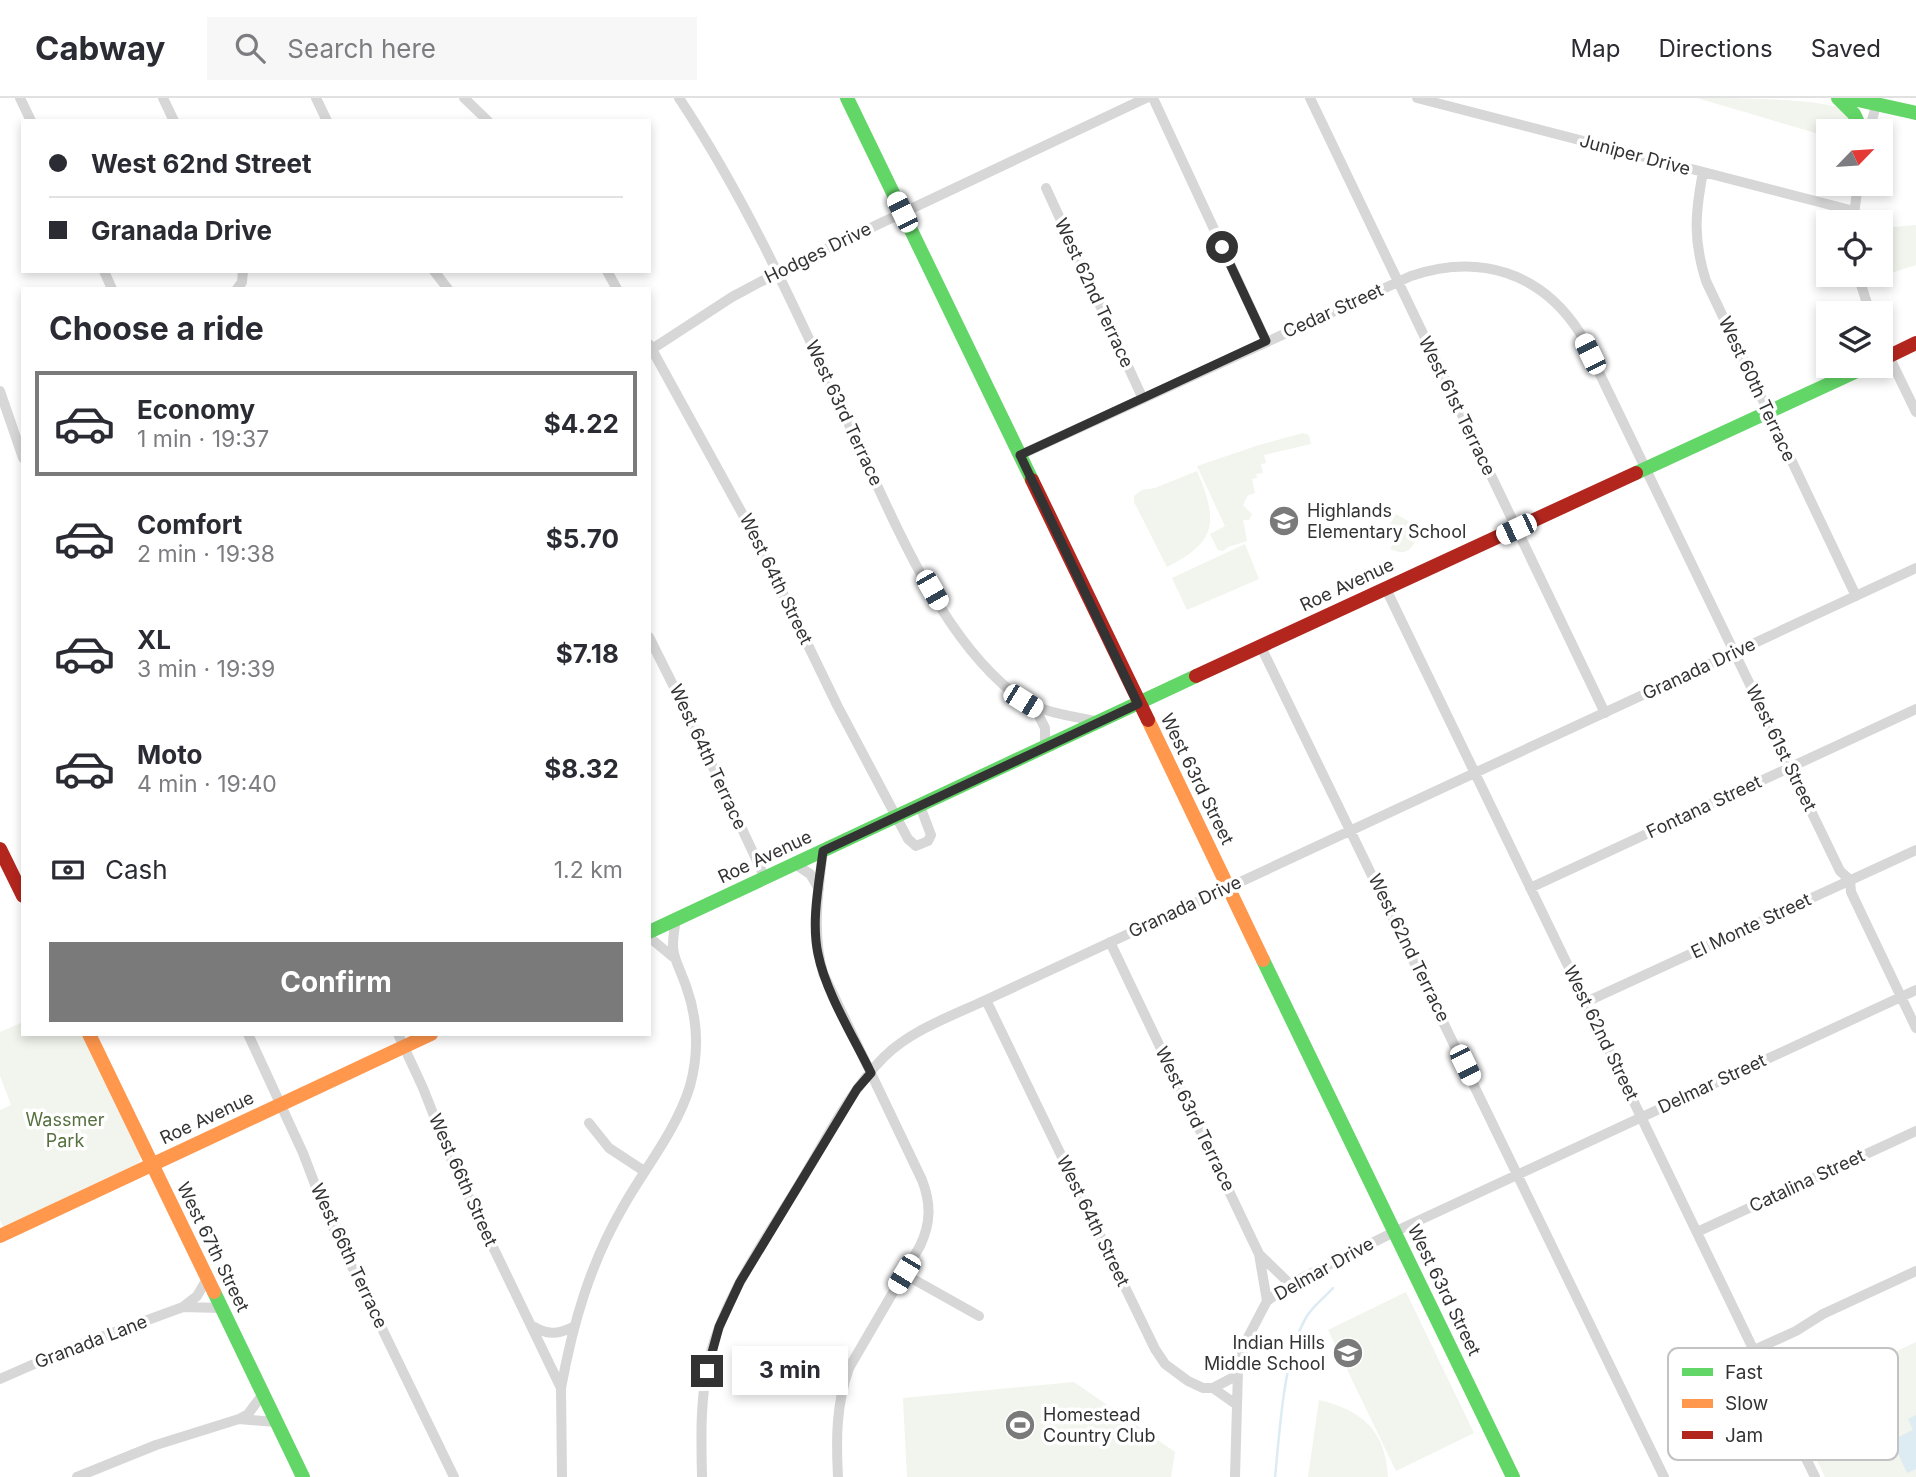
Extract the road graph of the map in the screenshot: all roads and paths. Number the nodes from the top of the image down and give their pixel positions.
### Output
1 (20, 98) edge
2 (163, 98) edge
3 (316, 98) edge
4 (464, 98) edge
5 (483, 98) edge
6 (679, 98) edge
7 (847, 98) edge
8 (1146, 98) edge
9 (1153, 98) edge
10 (1310, 98) edge
11 (1417, 98) edge
12 (1839, 98) edge
13 (1849, 98) edge
14 (1877, 101) edge
15 (476, 109) junction
16 (1916, 113) edge
17 (30, 119) edge
18 (173, 119) edge
19 (326, 119) edge
20 (486, 119) edge
21 (1856, 119) edge
22 (1872, 119) edge
23 (1703, 172) junction
24 (1046, 188) dead end
25 (1831, 210) edge
26 (902, 212) junction
27 (778, 272) junction
28 (436, 273) edge
29 (1397, 282) junction
30 (446, 287) edge
31 (1266, 341) junction
32 (1916, 344) edge
33 (651, 347) edge
34 (651, 350) edge
35 (1590, 354) joint
36 (1893, 354) edge
37 (1893, 372) edge
38 (1842, 378) edge
39 (0, 391) edge
40 (1143, 399) junction
41 (1767, 412) junction
42 (1916, 412) edge
43 (21, 452) edge
44 (1020, 455) junction
45 (1646, 469) junction
46 (1516, 529) junction
47 (1916, 568) edge
48 (1386, 589) junction
49 (1856, 596) junction
50 (651, 641) edge
51 (1261, 646) junction
52 (1734, 652) junction
53 (1138, 704) junction
54 (1035, 708) junction
55 (1916, 709) edge
56 (1605, 712) junction
57 (1097, 722) junction
58 (1045, 746) junction
59 (1790, 767) junction
60 (1475, 773) junction
61 (920, 806) junction
62 (897, 817) junction
63 (1352, 831) junction
64 (0, 849) edge
65 (1916, 849) edge
66 (823, 851) junction
67 (795, 864) junction
68 (765, 878) junction
69 (18, 879) edge
70 (1850, 880) junction
71 (1228, 887) junction
72 (1530, 887) junction
73 (819, 889) junction
74 (676, 920) junction
75 (651, 934) edge
76 (651, 937) edge
77 (1110, 942) junction
78 (673, 957) junction
79 (1916, 990) edge
80 (1901, 997) junction
81 (986, 1000) junction
82 (1586, 1002) junction
83 (1916, 1028) edge
84 (90, 1036) edge
85 (249, 1036) edge
86 (422, 1036) edge
87 (401, 1041) edge
88 (871, 1073) junction
89 (281, 1105) junction
90 (1641, 1117) junction
91 (589, 1123) dead end
92 (1916, 1131) edge
93 (152, 1165) junction
94 (644, 1171) junction
95 (1518, 1174) junction
96 (1395, 1231) junction
97 (1697, 1232) junction
98 (0, 1236) edge
99 (1259, 1254) junction
100 (1916, 1271) edge
101 (904, 1274) junction
102 (207, 1279) junction
103 (1290, 1284) junction
104 (1267, 1301) junction
105 (183, 1307) junction
106 (221, 1308) junction
107 (979, 1316) dead end
108 (531, 1324) junction
109 (573, 1327) junction
110 (1753, 1348) edge
111 (1758, 1348) edge
112 (1238, 1370) junction
113 (0, 1379) edge
114 (561, 1388) junction
115 (1213, 1388) junction
116 (263, 1394) junction
117 (1237, 1405) junction
118 (239, 1419) junction
119 (276, 1422) junction
120 (1807, 1460) edge
121 (77, 1477) edge
122 (303, 1477) edge
123 (454, 1477) edge
124 (562, 1477) edge
125 (702, 1477) edge
126 (838, 1477) edge
127 (1236, 1477) edge
128 (1513, 1477) edge
129 (1664, 1477) edge
130 (1815, 1477) edge

1 - 17 street
2 - 18 street
3 - 19 street
4 - 15 street
5 - 15 street
6 - 27 street, West 63rd Terrace
7 - 26 main road, West 63rd Street
8 - 26 street, Hodges Drive
9 - 31 street
10 - 29 street, West 61st Terrace
11 - 23 street, Juniper Drive
12 - 21 main road
13 - 14 main road
14 - 16 main road
14 - 22 street
15 - 20 street
23 - 25 street, Juniper Drive
23 - 41 street, West 60th Terrace
24 - 40 street, West 62nd Terrace
26 - 27 street, Hodges Drive
26 - 44 main road, West 63rd Street
27 - 33 street, Hodges Drive
27 - 54 street, West 63rd Terrace
28 - 30 street
29 - 31 street, Cedar Street
29 - 35 street, Cedar Street
29 - 46 street, West 61st Terrace
31 - 40 street, Cedar Street
32 - 36 main road
34 - 62 street, West 64th Street
35 - 45 street, West 61st Street
37 - 42 street
38 - 41 main road, Roe Avenue
39 - 43 street
40 - 44 street, Cedar Street
41 - 45 main road, Roe Avenue
41 - 49 street, West 60th Terrace
44 - 53 main road, West 63rd Street
45 - 46 main road, Roe Avenue
45 - 52 street, West 61st Street
46 - 48 main road, Roe Avenue
46 - 56 street, West 61st Terrace
47 - 49 street, Granada Drive
48 - 51 main road, Roe Avenue
48 - 60 street, West 62nd Street
49 - 52 street, Granada Drive
50 - 68 street, West 64th Terrace
51 - 53 main road, Roe Avenue
51 - 63 street, West 62nd Terrace
52 - 56 street, Granada Drive
52 - 59 street, West 61st Street
53 - 57 main road, Roe Avenue
53 - 71 main road, West 63rd Street
54 - 57 street, West 63rd Terrace
54 - 58 street
55 - 59 street, Fontana Street
56 - 60 street, Granada Drive
57 - 58 main road, Roe Avenue
58 - 61 main road, Roe Avenue
59 - 70 street, West 61st Street
59 - 72 street, Fontana Street
60 - 63 street, Granada Drive
60 - 72 street, West 62nd Street
61 - 62 main road, Roe Avenue
61 - 62 street
62 - 66 main road, Roe Avenue
63 - 71 street, Granada Drive
63 - 95 street, West 62nd Terrace
64 - 69 main road
65 - 70 street, El Monte Street
66 - 67 main road, Roe Avenue
66 - 73 street
67 - 68 main road, Roe Avenue
67 - 73 street
68 - 74 main road, Roe Avenue
70 - 80 street, West 61st Street
70 - 82 street, El Monte Street
71 - 77 street, Granada Drive
71 - 96 main road, West 63rd Street
72 - 82 street, West 62nd Street
73 - 88 street
74 - 75 main road, Roe Avenue
74 - 78 street
76 - 78 street
77 - 81 street, Granada Drive
77 - 99 street, West 63rd Terrace
78 - 94 street
79 - 80 street, Delmar Street
80 - 83 street, West 61st Street
80 - 90 street, Delmar Street
81 - 88 street, Granada Drive
81 - 115 street, West 64th Street
82 - 90 street, West 62nd Street
84 - 93 main road, West 67th Street
85 - 89 street, West 66th Terrace
86 - 87 main road, Roe Avenue
87 - 89 main road, Roe Avenue
87 - 108 street, West 66th Street
88 - 101 street
88 - 125 street, Granada Drive
89 - 93 main road, Roe Avenue
89 - 123 street, West 66th Terrace
90 - 95 street, Delmar Street
90 - 97 street, West 62nd Street
91 - 94 street
92 - 97 street, Catalina Street
93 - 98 main road, Roe Avenue
93 - 102 main road, West 67th Street
94 - 109 street
95 - 96 street, Delmar Street
95 - 129 street, West 62nd Terrace
96 - 103 street, Delmar Drive
96 - 128 main road, West 63rd Street
97 - 110 street, West 62nd Street
99 - 103 street
99 - 104 street, West 63rd Terrace
100 - 111 street
101 - 107 street
101 - 126 street
102 - 105 street, Granada Lane
102 - 106 main road, West 67th Street
103 - 104 street, Delmar Drive
104 - 112 street, Delmar Drive
105 - 106 street, Granada Lane
105 - 113 street, Granada Lane
106 - 116 main road, West 67th Street
108 - 109 street
108 - 114 street, West 66th Street
109 - 114 street
112 - 115 street
112 - 117 street, Delmar Drive
114 - 124 street, West 66th Street
115 - 117 street, West 64th Street
116 - 118 street
116 - 119 main road, West 67th Street
117 - 127 street, Delmar Drive
118 - 119 street
118 - 121 street
119 - 122 main road, West 67th Street
120 - 130 street, West 62nd Street

